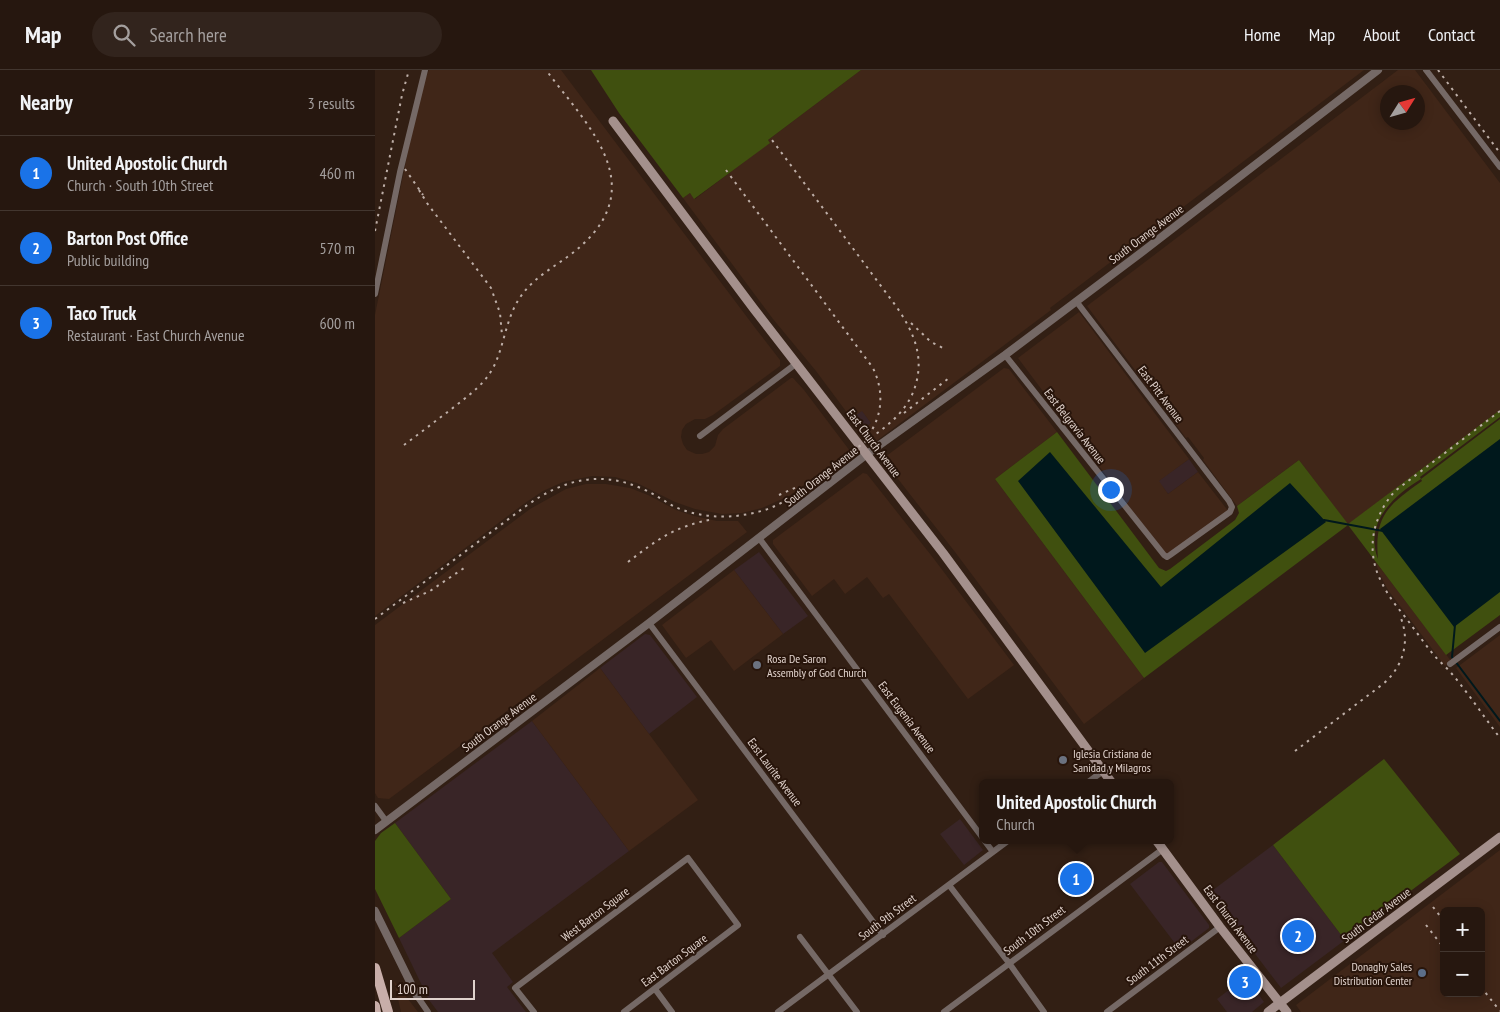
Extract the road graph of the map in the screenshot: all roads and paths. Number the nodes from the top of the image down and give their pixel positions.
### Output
1 (425, 70) edge
2 (1378, 70) edge
3 (1426, 70) edge
4 (613, 121) dead end
5 (1500, 167) edge
6 (375, 294) edge
7 (1075, 301) junction
8 (1005, 355) junction
9 (797, 363) junction
10 (701, 436) dead end
11 (867, 454) junction
12 (1229, 501) joint
13 (759, 538) junction
14 (649, 623) junction
15 (1500, 627) edge
16 (1450, 664) dead end
17 (1103, 771) junction
18 (1092, 779) edge
19 (1109, 779) edge
20 (375, 806) edge
21 (386, 821) junction
22 (375, 830) edge
23 (979, 834) edge
24 (1500, 838) edge
25 (987, 844) edge
26 (1004, 844) edge
27 (1160, 844) edge
28 (1163, 848) junction
29 (993, 852) junction
30 (949, 885) junction
31 (375, 911) edge
32 (738, 925) joint
33 (1220, 927) junction
34 (883, 935) junction
35 (800, 937) dead end
36 (1009, 963) junction
37 (375, 968) edge
38 (829, 974) junction
39 (655, 989) junction
40 (417, 996) joint
41 (1280, 1003) junction
42 (375, 1006) edge
43 (376, 1012) edge
44 (388, 1012) edge
45 (428, 1012) edge
46 (534, 1012) edge
47 (624, 1012) edge
48 (672, 1012) edge
49 (778, 1012) edge
50 (857, 1012) edge
51 (944, 1012) edge
52 (1045, 1012) edge
53 (1107, 1012) edge
54 (1267, 1012) edge
55 (1287, 1012) edge

1 - 6 street
2 - 7 street, South Orange Avenue
3 - 5 street
4 - 9 main road, East Church Avenue
7 - 8 street, South Orange Avenue
7 - 12 street, East Pitt Avenue
8 - 11 street, South Orange Avenue
8 - 12 street, East Belgravia Avenue
9 - 10 street
9 - 11 main road, East Church Avenue
11 - 13 street, South Orange Avenue
11 - 17 main road, East Church Avenue
13 - 14 street, South Orange Avenue
13 - 23 street, East Eugenia Avenue
14 - 21 street, South Orange Avenue
14 - 34 street, East Laurite Avenue
15 - 16 street
17 - 18 street
17 - 19 main road, East Church Avenue
20 - 21 street
21 - 22 street, South Orange Avenue
24 - 41 main road, South Cedar Avenue
25 - 29 street, East Eugenia Avenue
26 - 29 street, South 9th Street
27 - 28 main road, East Church Avenue
28 - 33 main road, East Church Avenue
28 - 36 street, South 10th Street
29 - 30 street, South 9th Street
30 - 34 street, South 9th Street
30 - 36 street
31 - 40 street
32 - 39 street, East Barton Square
32 - 46 street, West Barton Square
33 - 41 main road, East Church Avenue
33 - 53 street, South 11th Street
34 - 38 street, South 9th Street
35 - 38 street
36 - 51 street, South 10th Street
36 - 52 street
37 - 44 main road
38 - 49 street, South 9th Street
38 - 50 street
39 - 47 street, East Barton Square
39 - 48 street
40 - 45 street
41 - 54 main road, South Cedar Avenue
41 - 55 main road, East Church Avenue
42 - 43 main road

